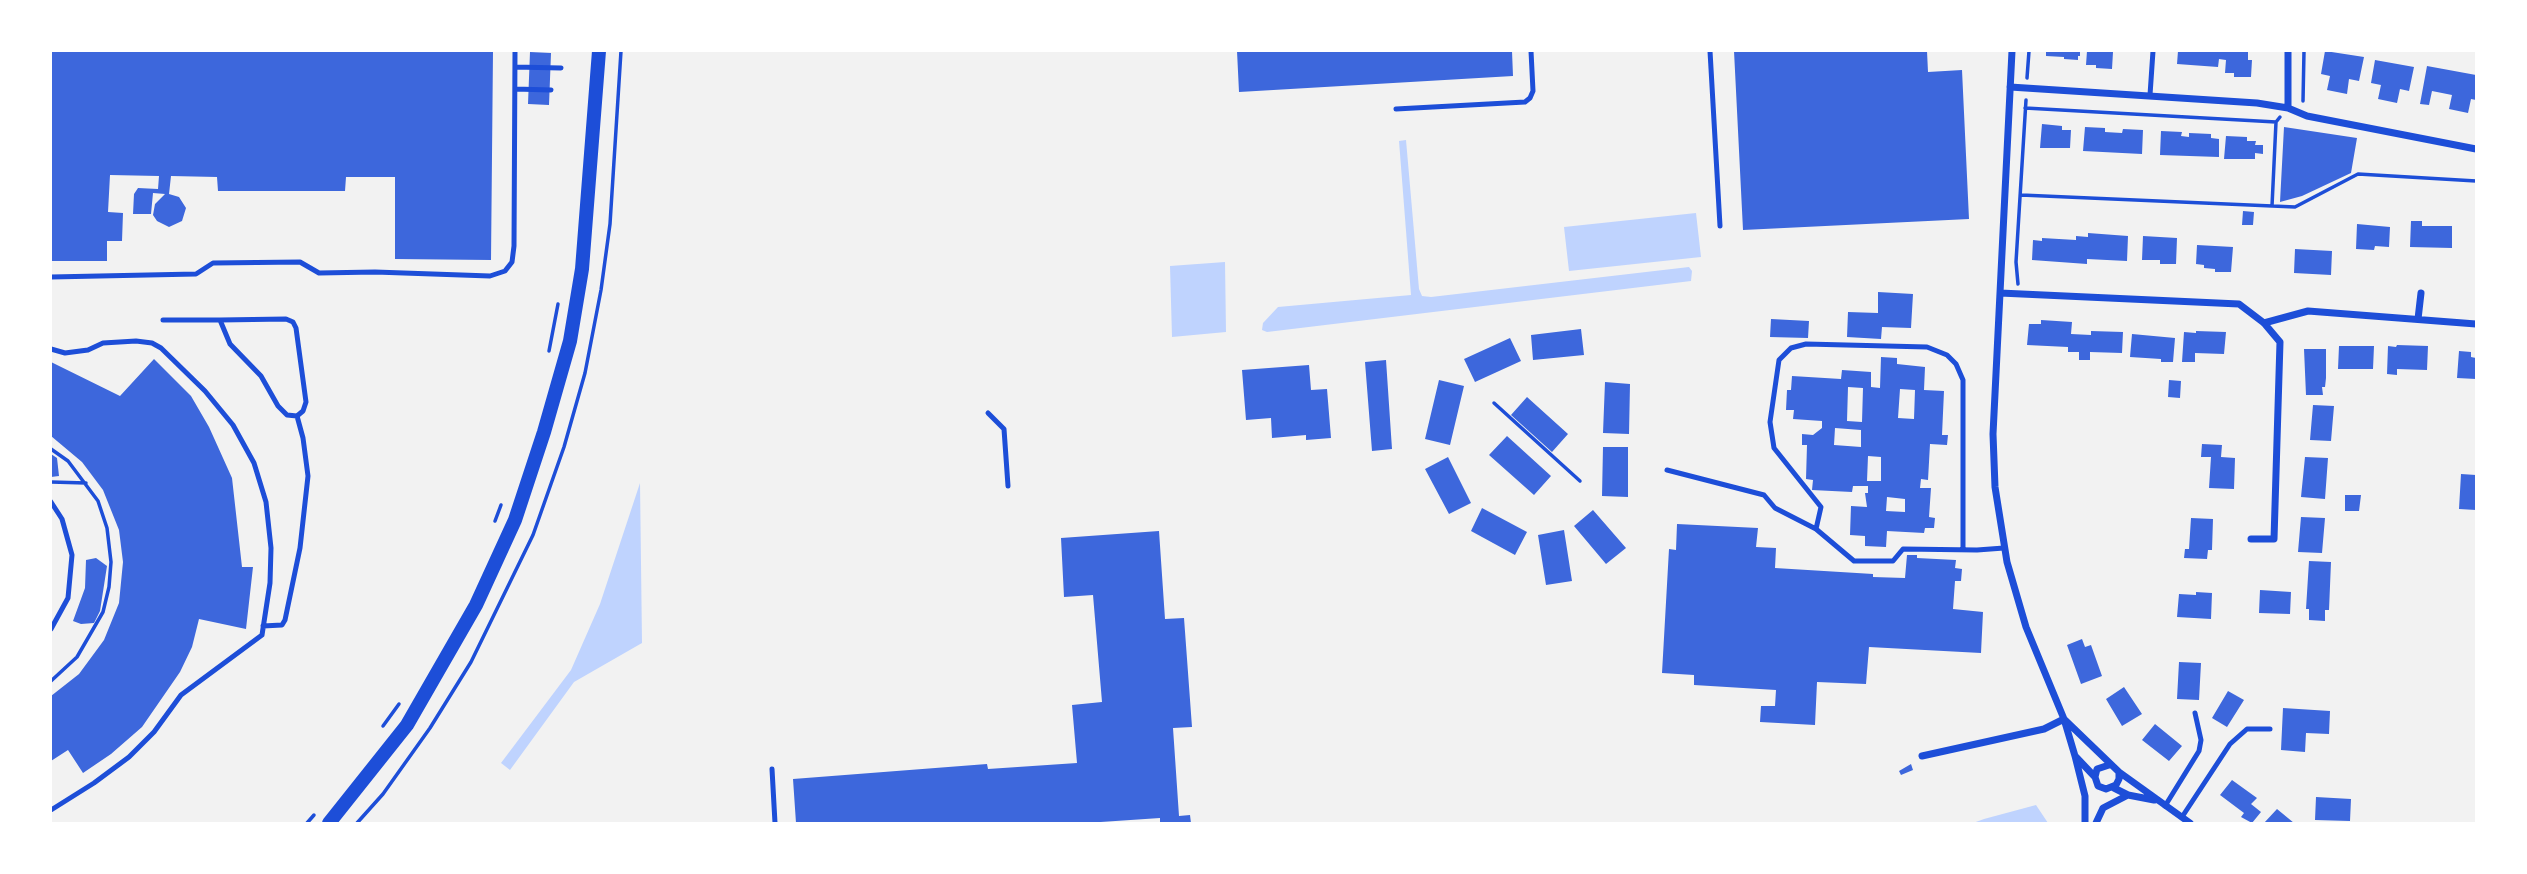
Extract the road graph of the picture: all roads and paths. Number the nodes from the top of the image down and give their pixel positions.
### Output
1 (515, 51) edge
2 (599, 51) edge
3 (1531, 51) edge
4 (1710, 51) edge
5 (2012, 51) edge
6 (2029, 51) edge
7 (2152, 51) edge
8 (2288, 51) edge
9 (2304, 51) edge
10 (515, 66) junction
11 (561, 68) dead end
12 (2010, 87) junction
13 (2026, 88) junction
14 (515, 89) junction
15 (551, 90) dead end
16 (2150, 95) junction
17 (2025, 108) junction
18 (2288, 108) junction
19 (1396, 109) dead end
20 (2301, 113) junction
21 (2276, 122) junction
22 (2476, 149) edge
23 (2476, 181) edge
24 (2021, 195) junction
25 (2272, 206) junction
26 (1720, 226) dead end
27 (51, 277) edge
28 (2017, 286) dead end
29 (2000, 293) junction
30 (2421, 293) dead end
31 (560, 296) dead end
32 (2418, 319) junction
33 (163, 320) dead end
34 (220, 320) junction
35 (2264, 323) junction
36 (2476, 324) edge
37 (51, 349) edge
38 (548, 355) dead end
39 (1494, 402) dead end
40 (988, 413) dead end
41 (297, 416) junction
42 (51, 449) edge
43 (1667, 470) dead end
44 (1580, 481) dead end
45 (51, 482) edge
46 (86, 483) junction
47 (1008, 486) dead end
48 (504, 497) dead end
49 (51, 502) edge
50 (1816, 529) junction
51 (491, 531) dead end
52 (2251, 539) dead end
53 (2004, 548) junction
54 (1963, 550) junction
55 (263, 626) junction
56 (51, 629) edge
57 (51, 681) edge
58 (404, 696) dead end
59 (2195, 713) dead end
60 (2064, 719) junction
61 (382, 729) dead end
62 (2270, 729) dead end
63 (2075, 756) junction
64 (1922, 757) dead end
65 (2109, 765) junction
66 (772, 769) dead end
67 (2119, 772) junction
68 (2095, 777) junction
69 (2112, 788) junction
70 (2128, 795) junction
71 (2085, 796) junction
72 (2155, 800) junction
73 (2165, 806) junction
74 (2103, 808) junction
75 (51, 810) edge
76 (318, 810) dead end
77 (2182, 817) junction
78 (307, 823) edge
79 (329, 823) edge
80 (775, 823) edge
81 (2085, 823) edge
82 (2096, 823) edge
83 (2190, 823) edge

1 - 10 lane
2 - 79 main road
3 - 19 lane
4 - 26 lane
5 - 12 street
6 - 13 path
7 - 16 lane
8 - 18 street
9 - 20 path
10 - 11 lane
10 - 14 lane
12 - 13 street
12 - 29 street
13 - 16 street
13 - 17 path
14 - 15 lane
14 - 27 lane
16 - 18 street
17 - 21 path
17 - 24 path
18 - 20 street
18 - 21 path
20 - 22 street
21 - 25 path
23 - 25 path
24 - 25 path
24 - 28 path
29 - 35 street
29 - 53 street
30 - 32 street
31 - 38 path
32 - 35 street
32 - 36 street
33 - 34 lane
34 - 41 lane
34 - 41 lane
35 - 52 street
37 - 55 lane
39 - 44 path
40 - 47 lane
41 - 55 lane
42 - 46 path
43 - 50 lane
45 - 46 path
46 - 57 path
48 - 51 path
49 - 56 lane
50 - 54 lane
50 - 54 lane
53 - 54 lane
53 - 60 street
55 - 75 lane
58 - 61 path
59 - 73 lane
60 - 63 street
60 - 64 street
60 - 65 street
62 - 77 lane
63 - 68 street
63 - 71 street
65 - 67 street
65 - 68 street
66 - 80 lane
67 - 69 street
67 - 72 street
68 - 69 street
68 - 71 street
69 - 70 street
69 - 74 street
70 - 72 street
70 - 74 street
71 - 81 street
72 - 73 street
73 - 77 street
74 - 82 street
76 - 78 path
77 - 83 street

